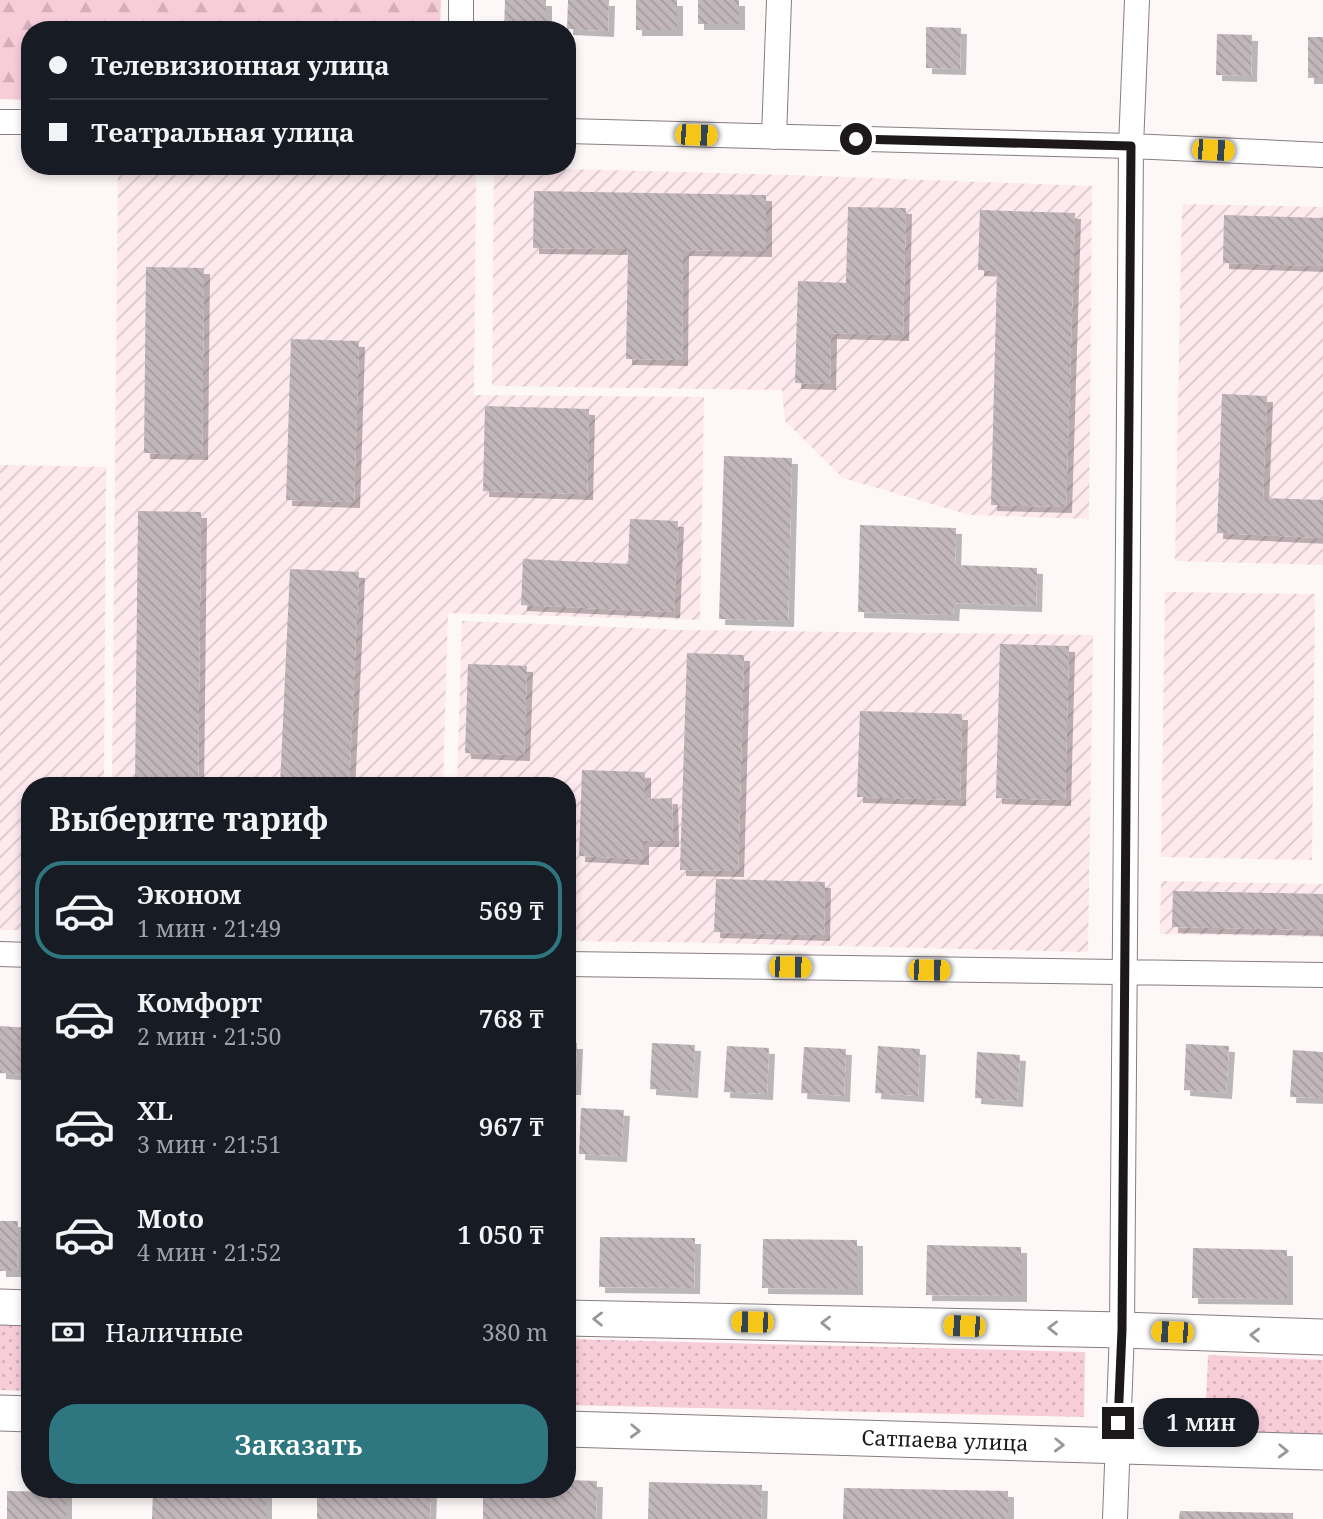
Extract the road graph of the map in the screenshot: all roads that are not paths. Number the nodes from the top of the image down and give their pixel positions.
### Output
1 (461, 0) edge
2 (779, 0) edge
3 (1137, 0) edge
4 (461, 21) edge
5 (0, 122) edge
6 (21, 122) edge
7 (576, 131) edge
8 (774, 137) junction
9 (1131, 146) junction
10 (1323, 155) edge
11 (0, 954) edge
12 (21, 955) edge
13 (576, 964) edge
14 (1124, 973) junction
15 (1323, 975) edge
16 (0, 1307) edge
17 (21, 1308) edge
18 (576, 1318) edge
19 (1122, 1330) junction
20 (1323, 1337) edge
21 (0, 1413) edge
22 (21, 1414) edge
23 (576, 1429) edge
24 (1117, 1446) junction
25 (1323, 1452) edge
26 (1115, 1519) edge

1 - 4 street
2 - 8 street
3 - 9 street
5 - 6 street
7 - 8 street
8 - 9 street
9 - 10 street
9 - 14 street
11 - 12 street
13 - 14 street
14 - 15 street
14 - 19 street
16 - 17 main road
19 -> 18 main road
20 -> 19 main road
19 - 24 street
21 - 22 main road
23 -> 24 main road, Сатпаева улица
24 -> 25 main road, Сатпаева улица
24 - 26 street

